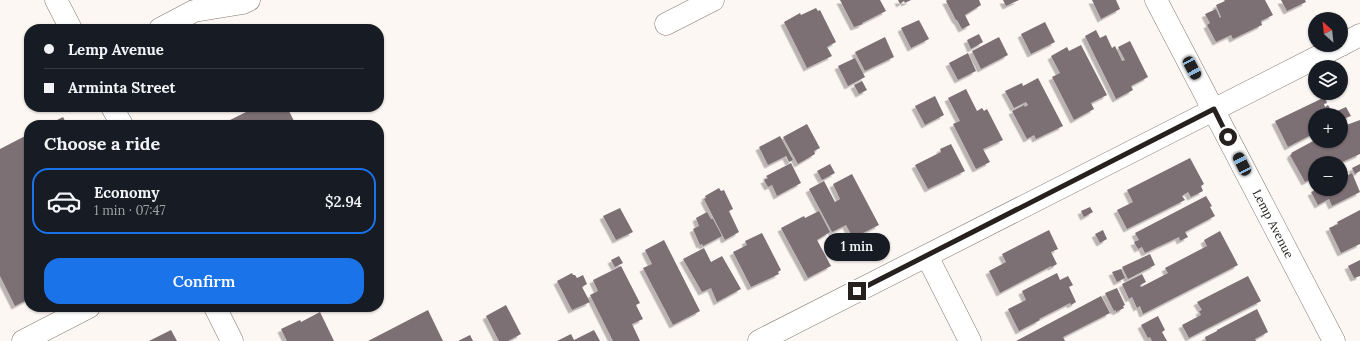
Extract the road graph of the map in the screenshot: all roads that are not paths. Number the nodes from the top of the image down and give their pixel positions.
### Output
1 (56, 0) edge
2 (249, 0) edge
3 (713, 0) edge
4 (1156, 0) edge
5 (68, 24) edge
6 (169, 24) edge
7 (666, 24) dead end
8 (1360, 35) edge
9 (1348, 41) edge
10 (1327, 52) edge
11 (1214, 109) junction
12 (926, 256) junction
13 (79, 312) edge
14 (218, 312) edge
15 (23, 341) edge
16 (232, 341) edge
17 (759, 341) edge
18 (970, 341) edge
19 (1334, 341) edge

1 - 5 street
2 - 6 street
3 - 7 street
4 - 11 street, Lemp Avenue
8 - 9 street
10 - 11 street
11 - 12 street
11 - 19 street, Lemp Avenue
12 - 17 street
12 - 18 street
13 - 15 street
14 - 16 street

